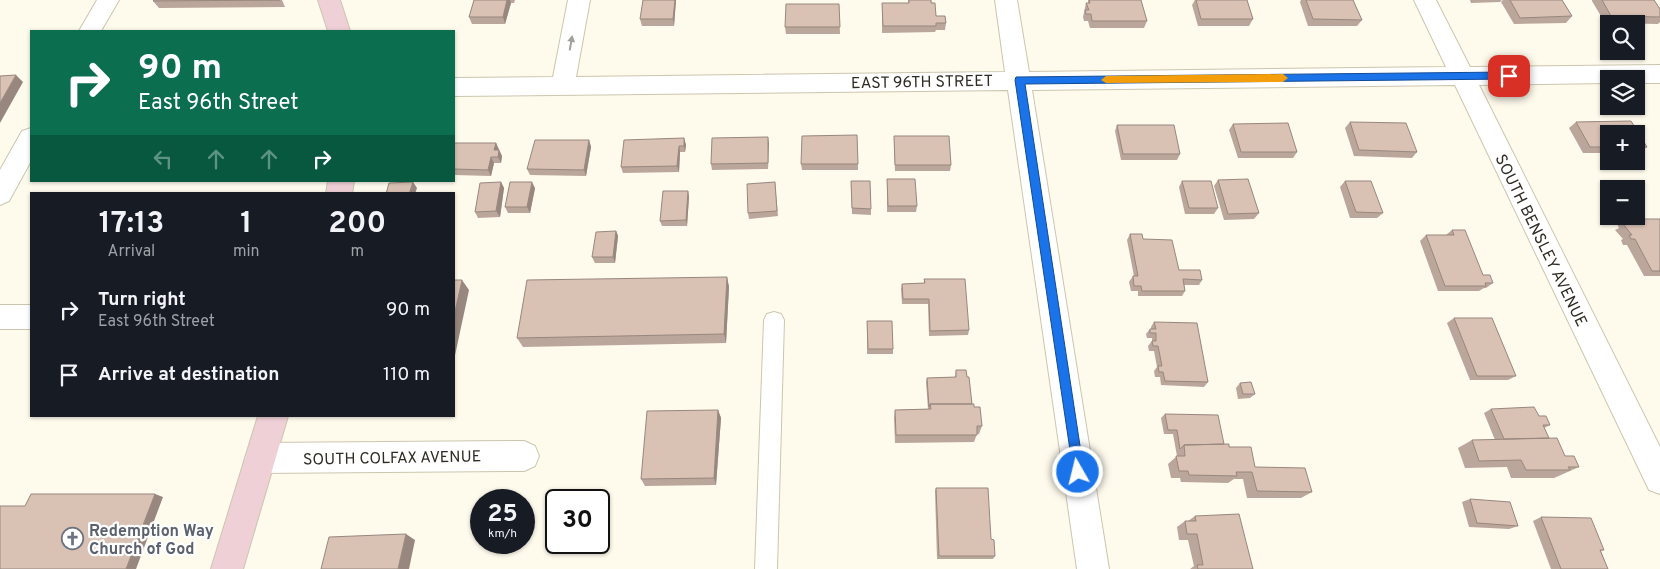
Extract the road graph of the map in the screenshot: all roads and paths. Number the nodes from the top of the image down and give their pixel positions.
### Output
1 (108, 0) edge
2 (579, 0) edge
3 (1006, 0) edge
4 (1425, 0) edge
5 (91, 30) edge
6 (1660, 74) edge
7 (1462, 76) junction
8 (1020, 80) junction
9 (563, 85) junction
10 (455, 87) edge
11 (30, 140) edge
12 (0, 194) edge
13 (0, 317) edge
14 (30, 317) edge
15 (774, 320) dead end
16 (273, 417) edge
17 (524, 456) dead end
18 (260, 458) junction
19 (1660, 479) edge
20 (227, 569) edge
21 (766, 569) edge
22 (1092, 569) edge

1 - 5 street
9 -> 2 street
3 - 8 street
4 - 7 street, SOUTH BENSLEY AVENUE
6 - 7 street, EAST 96TH STREET
7 - 8 street, EAST 96TH STREET
7 - 19 street, SOUTH BENSLEY AVENUE
8 - 9 street, EAST 96TH STREET
8 - 22 street
9 - 10 street, EAST 96TH STREET
11 - 12 street
13 - 14 street
15 - 21 lane
16 - 18 main road
17 - 18 street, SOUTH COLFAX AVENUE
18 - 20 main road

